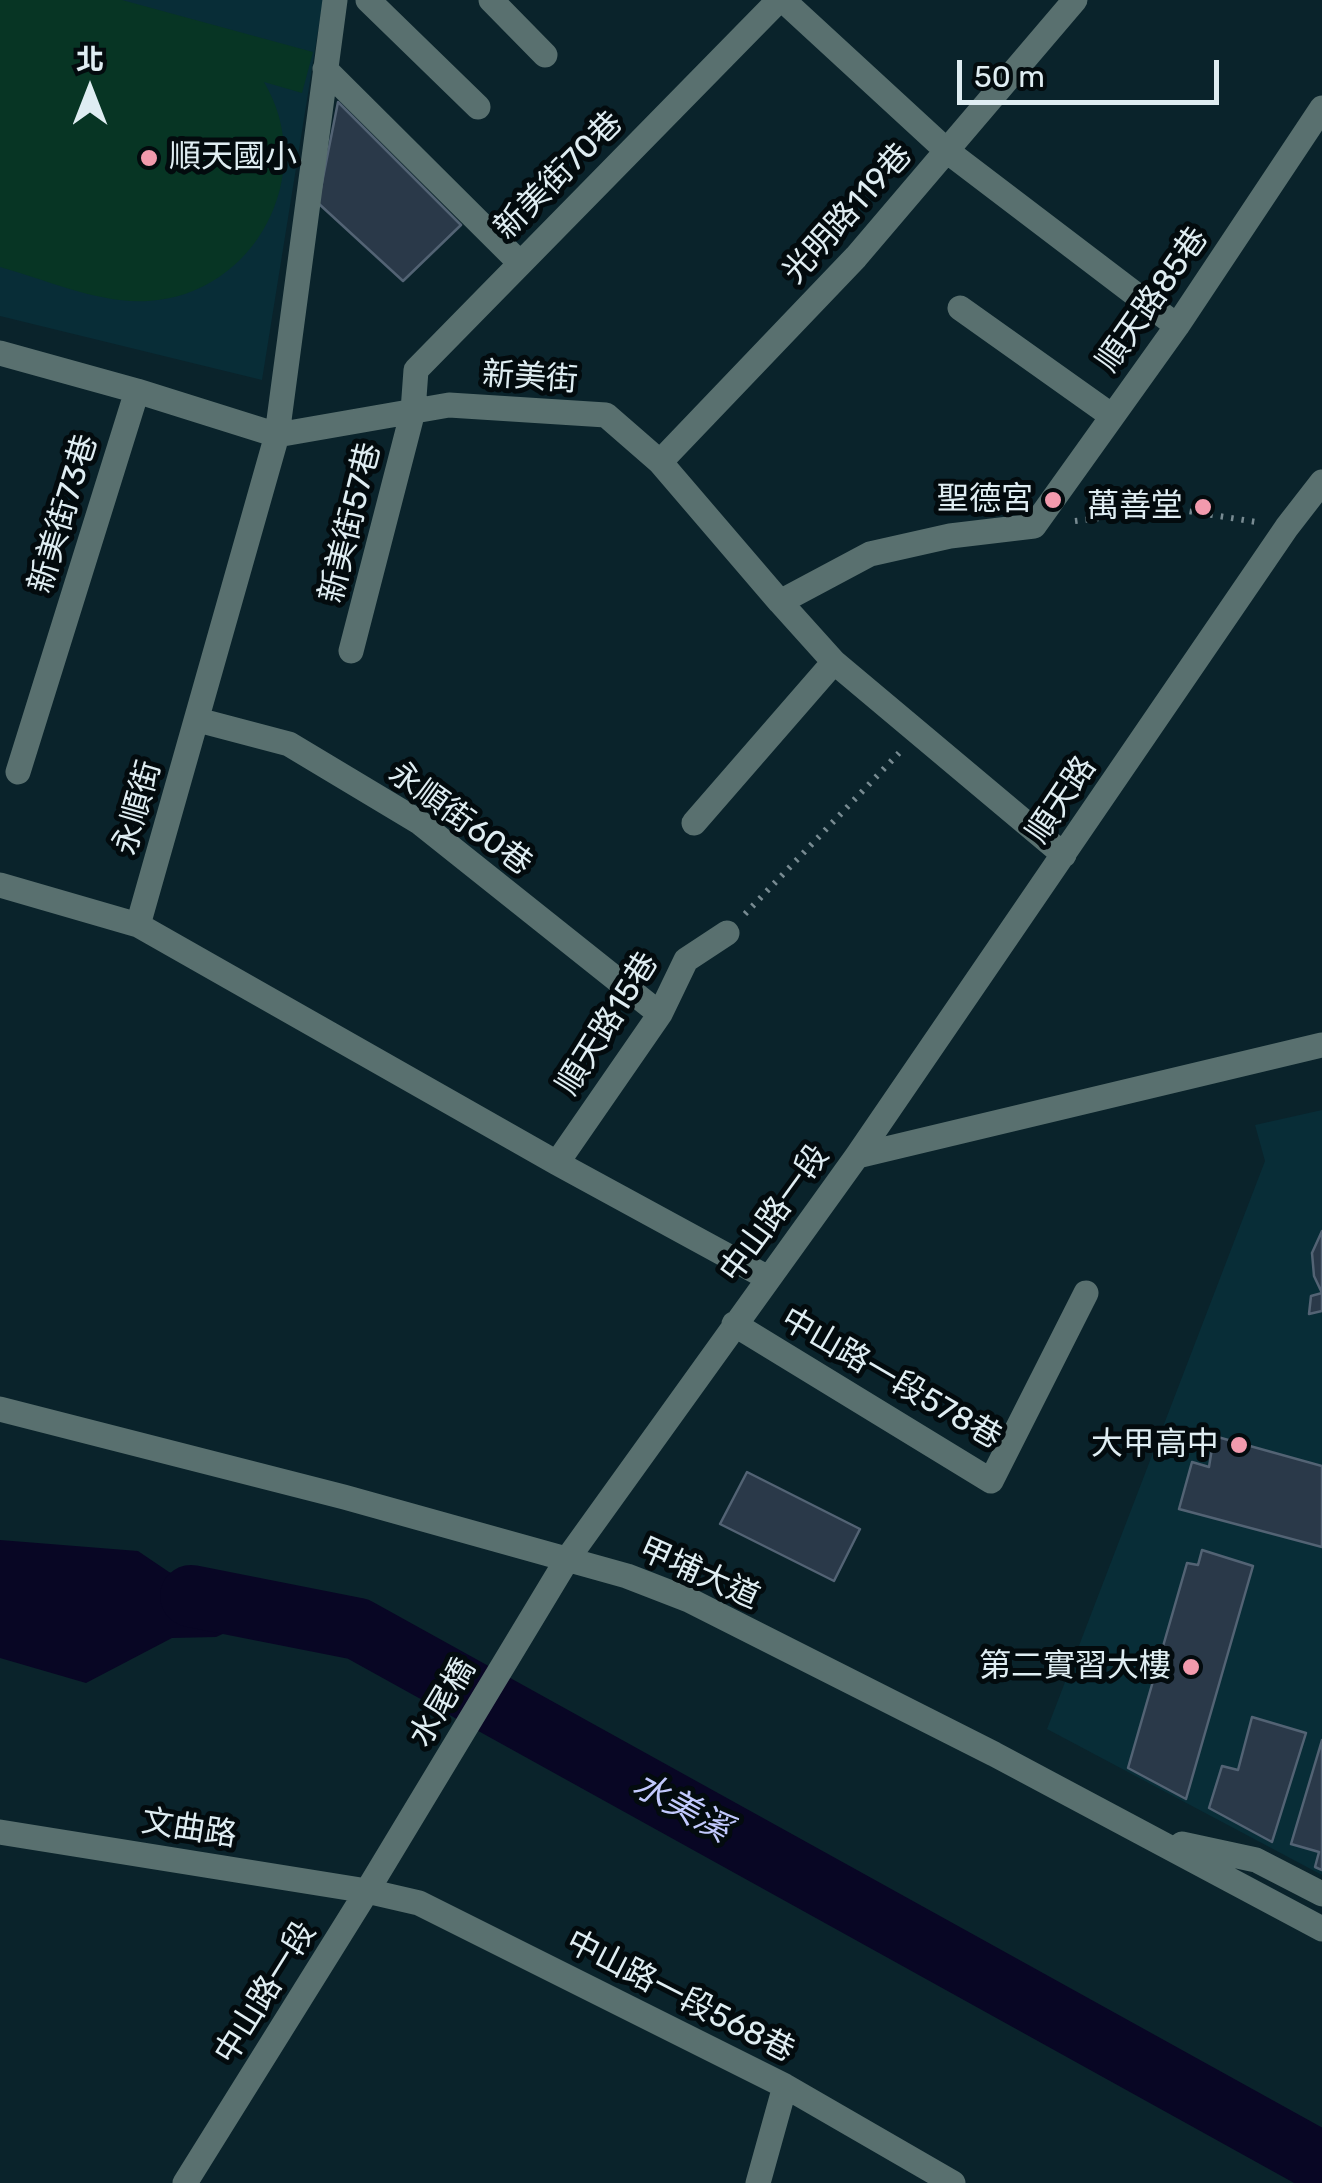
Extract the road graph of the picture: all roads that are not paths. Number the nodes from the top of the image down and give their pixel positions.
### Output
1 (336, 0) edge
2 (368, 0) edge
3 (490, 0) edge
4 (781, 0) edge
5 (1075, 0) edge
6 (545, 55) dead end
7 (325, 68) junction
8 (478, 107) dead end
9 (1322, 108) edge
10 (947, 151) junction
11 (520, 262) junction
12 (960, 308) dead end
13 (1177, 326) junction
14 (0, 354) edge
15 (136, 390) junction
16 (413, 411) junction
17 (1112, 416) junction
18 (277, 435) junction
19 (660, 462) junction
20 (1322, 482) edge
21 (780, 602) junction
22 (352, 650) dead end
23 (834, 662) junction
24 (198, 720) junction
25 (18, 772) dead end
26 (694, 824) dead end
27 (1064, 856) junction
28 (0, 885) edge
29 (138, 925) junction
30 (727, 932) road end
31 (660, 1014) junction
32 (1322, 1046) edge
33 (857, 1156) junction
34 (556, 1163) junction
35 (768, 1278) junction
36 (1086, 1293) dead end
37 (734, 1324) junction
38 (0, 1409) edge
39 (568, 1558) junction
40 (541, 1603) joint
41 (0, 1832) edge
42 (400, 1836) joint
43 (1156, 1838) junction
44 (367, 1891) junction
45 (1322, 1894) edge
46 (1322, 1929) edge
47 (785, 2086) junction
48 (185, 2183) edge
49 (758, 2183) edge
50 (952, 2183) edge

1 - 7 street, 永順街
2 - 8 street
3 - 6 street
4 - 10 street
4 - 11 street, 新美街70巷
5 - 10 street, 光明路119巷
7 - 11 street
7 - 18 street, 永順街
9 - 13 street, 順天路85巷
10 - 13 street
10 - 19 street, 光明路119巷
11 - 16 street, 新美街70巷
12 - 17 street
13 - 17 street, 順天路85巷
14 - 15 street, 新美街
15 - 18 street, 新美街
15 - 25 street, 新美街73巷
16 - 18 street, 新美街
16 - 19 street, 新美街
16 - 22 street, 新美街57巷
17 - 21 street, 順天路85巷
18 - 24 street, 永順街
19 - 21 street, 新美街
20 - 27 street, 順天路
21 - 23 street, 新美街
23 - 26 street
23 - 27 street, 新美街
24 - 29 street, 永順街
24 - 31 street, 永順街60巷
27 - 33 street, 順天路
28 - 29 street
29 - 34 street
30 - 31 street, 順天路15巷
31 - 34 street, 順天路15巷
32 - 33 street, 中山路一段
33 - 35 street, 中山路一段
34 - 35 street
35 - 37 street, 中山路一段
36 - 37 street, 中山路一段578巷
37 - 39 street, 中山路一段
38 - 39 street, 甲埔大道
39 - 40 street, 中山路一段
39 - 43 street, 甲埔大道
40 - 42 street, 水尾橋
41 - 44 street, 文曲路
42 - 44 street, 中山路一段
43 - 45 street
43 - 46 street, 甲埔大道
44 - 47 street, 中山路一段568巷
44 - 48 street, 中山路一段
47 - 49 street
47 - 50 street, 中山路一段568巷

